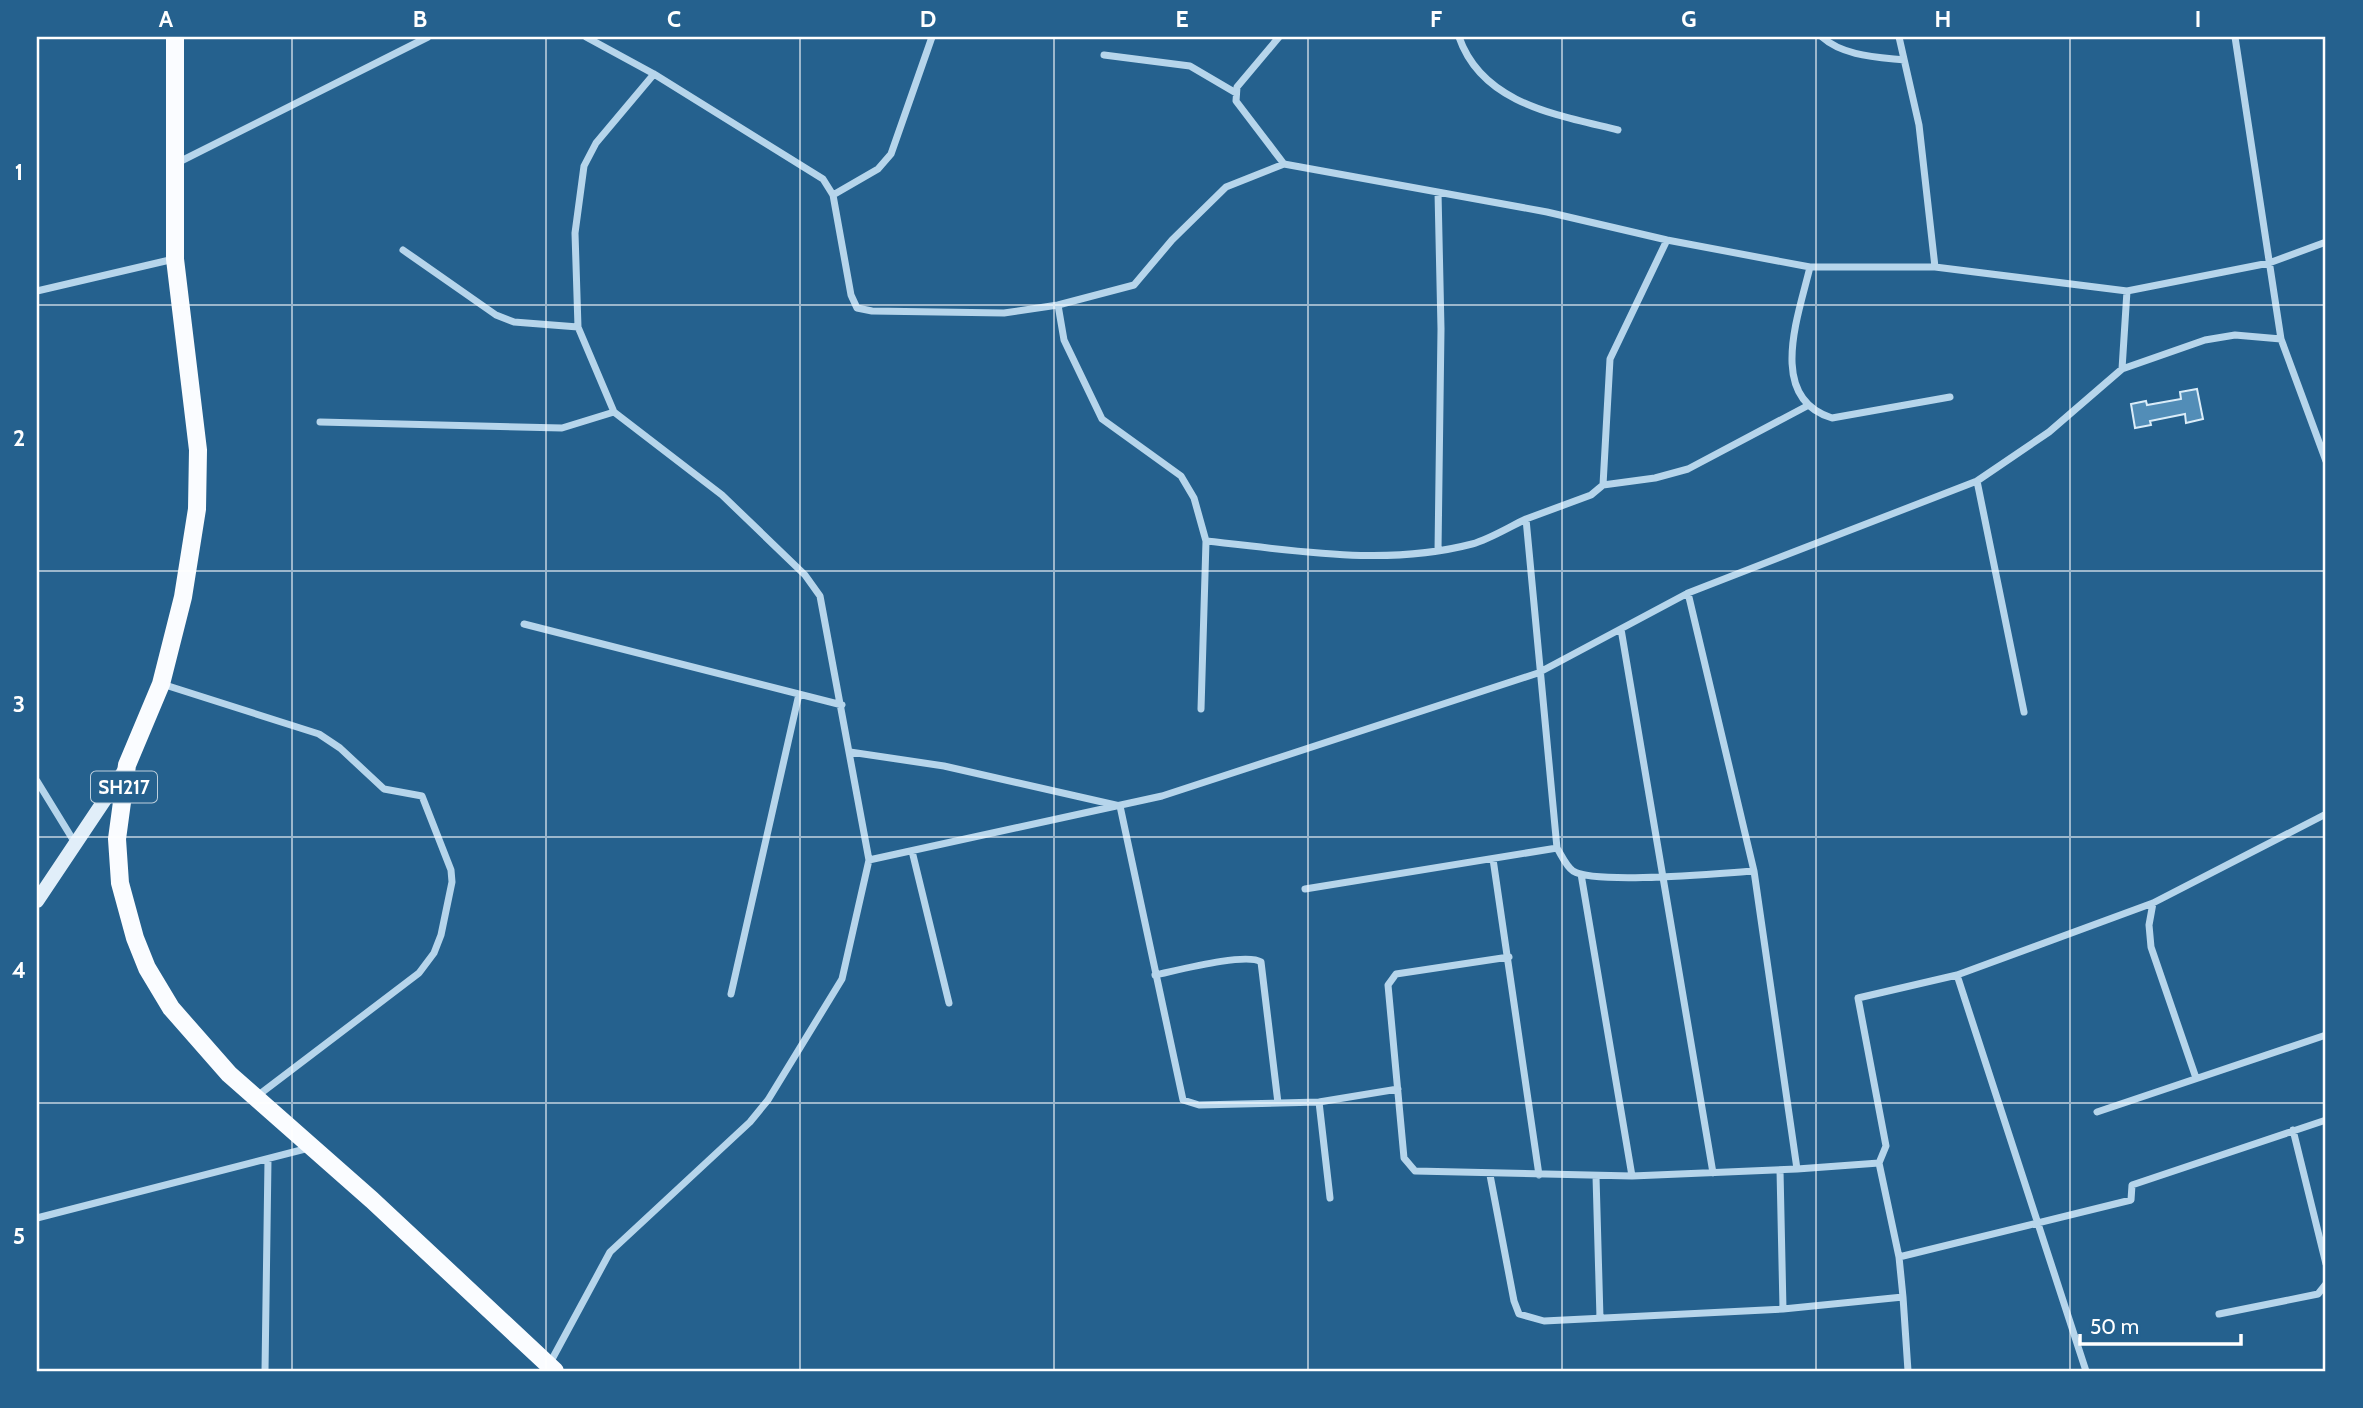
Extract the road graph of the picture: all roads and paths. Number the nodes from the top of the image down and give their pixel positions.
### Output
1 (176, 37) edge
2 (428, 37) edge
3 (586, 37) edge
4 (932, 37) edge
5 (1279, 37) edge
6 (1459, 37) edge
7 (1822, 37) edge
8 (1899, 37) edge
9 (2235, 37) edge
10 (1104, 55) dead end
11 (1905, 60) junction
12 (654, 74) junction
13 (1236, 93) junction
14 (1618, 130) dead end
15 (1284, 164) junction
16 (173, 165) junction
17 (1438, 192) junction
18 (833, 195) junction
19 (1667, 240) junction
20 (2326, 242) edge
21 (403, 250) dead end
22 (175, 259) junction
23 (2269, 263) junction
24 (1810, 267) junction
25 (1935, 267) junction
26 (37, 291) edge
27 (2127, 291) junction
28 (1058, 305) junction
29 (578, 327) junction
30 (2281, 339) junction
31 (2122, 369) junction
32 (1950, 397) dead end
33 (1807, 406) junction
34 (614, 412) junction
35 (320, 422) dead end
36 (2326, 461) edge
37 (1977, 481) junction
38 (1603, 485) junction
39 (1526, 519) junction
40 (1206, 541) junction
41 (1438, 551) junction
42 (1688, 593) junction
43 (524, 624) dead end
44 (1621, 629) junction
45 (1538, 673) junction
46 (161, 684) junction
47 (799, 694) junction
48 (842, 705) junction
49 (1201, 709) dead end
50 (2024, 712) dead end
51 (850, 752) junction
52 (127, 765) junction
53 (37, 781) edge
54 (1120, 806) junction
55 (2326, 814) edge
56 (76, 845) junction
57 (1557, 848) junction
58 (912, 851) junction
59 (1493, 859) junction
60 (869, 860) junction
61 (1754, 871) junction
62 (1581, 874) junction
63 (1664, 875) junction
64 (1305, 889) dead end
65 (37, 901) edge
66 (2153, 904) junction
67 (1510, 957) junction
68 (1155, 975) junction
69 (1957, 975) junction
70 (731, 993) dead end
71 (949, 1003) dead end
72 (2326, 1035) edge
73 (2196, 1078) junction
74 (1398, 1089) junction
75 (255, 1097) junction
76 (1319, 1102) junction
77 (1278, 1103) junction
78 (2097, 1112) dead end
79 (2326, 1119) edge
80 (2293, 1130) junction
81 (309, 1148) junction
82 (268, 1160) junction
83 (1879, 1163) junction
84 (1797, 1169) junction
85 (1780, 1170) junction
86 (1713, 1174) junction
87 (1490, 1175) junction
88 (1539, 1175) junction
89 (1596, 1176) junction
90 (1632, 1176) junction
91 (1330, 1198) dead end
92 (37, 1218) edge
93 (2036, 1223) junction
94 (1899, 1257) junction
95 (2326, 1264) edge
96 (2326, 1284) edge
97 (1903, 1297) junction
98 (1783, 1309) junction
99 (2219, 1314) dead end
100 (1600, 1318) junction
101 (552, 1368) edge
102 (265, 1371) edge
103 (1908, 1371) edge
104 (2086, 1371) edge

1 - 16 main road, SH217
2 - 16 street
3 - 12 street
4 - 18 street
5 - 13 street
6 - 14 street
7 - 11 street
8 - 11 street
9 - 23 street
10 - 13 street
11 - 25 street
12 - 18 street
12 - 29 street
13 - 15 street
15 - 17 street
15 - 28 street
16 - 22 main road, SH217
17 - 19 street
17 - 41 street
18 - 28 street
19 - 24 street
19 - 38 street
20 - 23 street
21 - 29 street
22 - 26 street
22 - 46 main road, SH217
23 - 27 street
23 - 30 street
24 - 25 street
24 - 33 street
25 - 27 street
27 - 31 street
28 - 40 street
29 - 34 street
30 - 31 street
30 - 36 street
31 - 37 street
32 - 33 street
33 - 38 street
34 - 35 street
34 - 48 street
37 - 42 street
37 - 50 street
38 - 39 street
39 - 41 street
39 - 45 street
40 - 41 street
40 - 49 street
42 - 44 street
42 - 61 street
43 - 47 street
44 - 45 street
44 - 63 street
45 - 54 street
45 - 57 street
46 - 52 main road, SH217
46 - 75 street
47 - 48 street
47 - 70 street
48 - 51 street
51 - 54 street
51 - 60 street
52 - 56 street
52 - 75 main road, SH217
53 - 56 street
54 - 58 street
54 - 68 street
55 - 66 street
56 - 65 street
57 - 59 street
57 - 62 street
58 - 60 street
58 - 71 street
59 - 64 street
59 - 67 street
60 - 101 street
61 - 63 street
61 - 84 street
62 - 63 street
62 - 90 street
63 - 86 street
66 - 69 street
66 - 73 street
67 - 74 street
67 - 88 street
68 - 77 street
68 - 77 street
69 - 83 street
69 - 93 street
72 - 73 street
73 - 78 street
74 - 76 street
74 - 87 street
75 - 81 main road, SH217
76 - 77 street
76 - 91 street
79 - 80 street
80 - 93 street
80 - 95 street
81 - 82 street
81 - 101 main road, SH217
82 - 92 street
82 - 102 street
83 - 84 street
83 - 94 street
84 - 85 street
85 - 86 street
85 - 98 street
86 - 90 street
87 - 88 street
87 - 100 street
88 - 89 street
89 - 90 street
89 - 100 street
93 - 94 street
93 - 104 street
94 - 97 street
96 - 99 street
97 - 98 street
97 - 103 street
98 - 100 street

